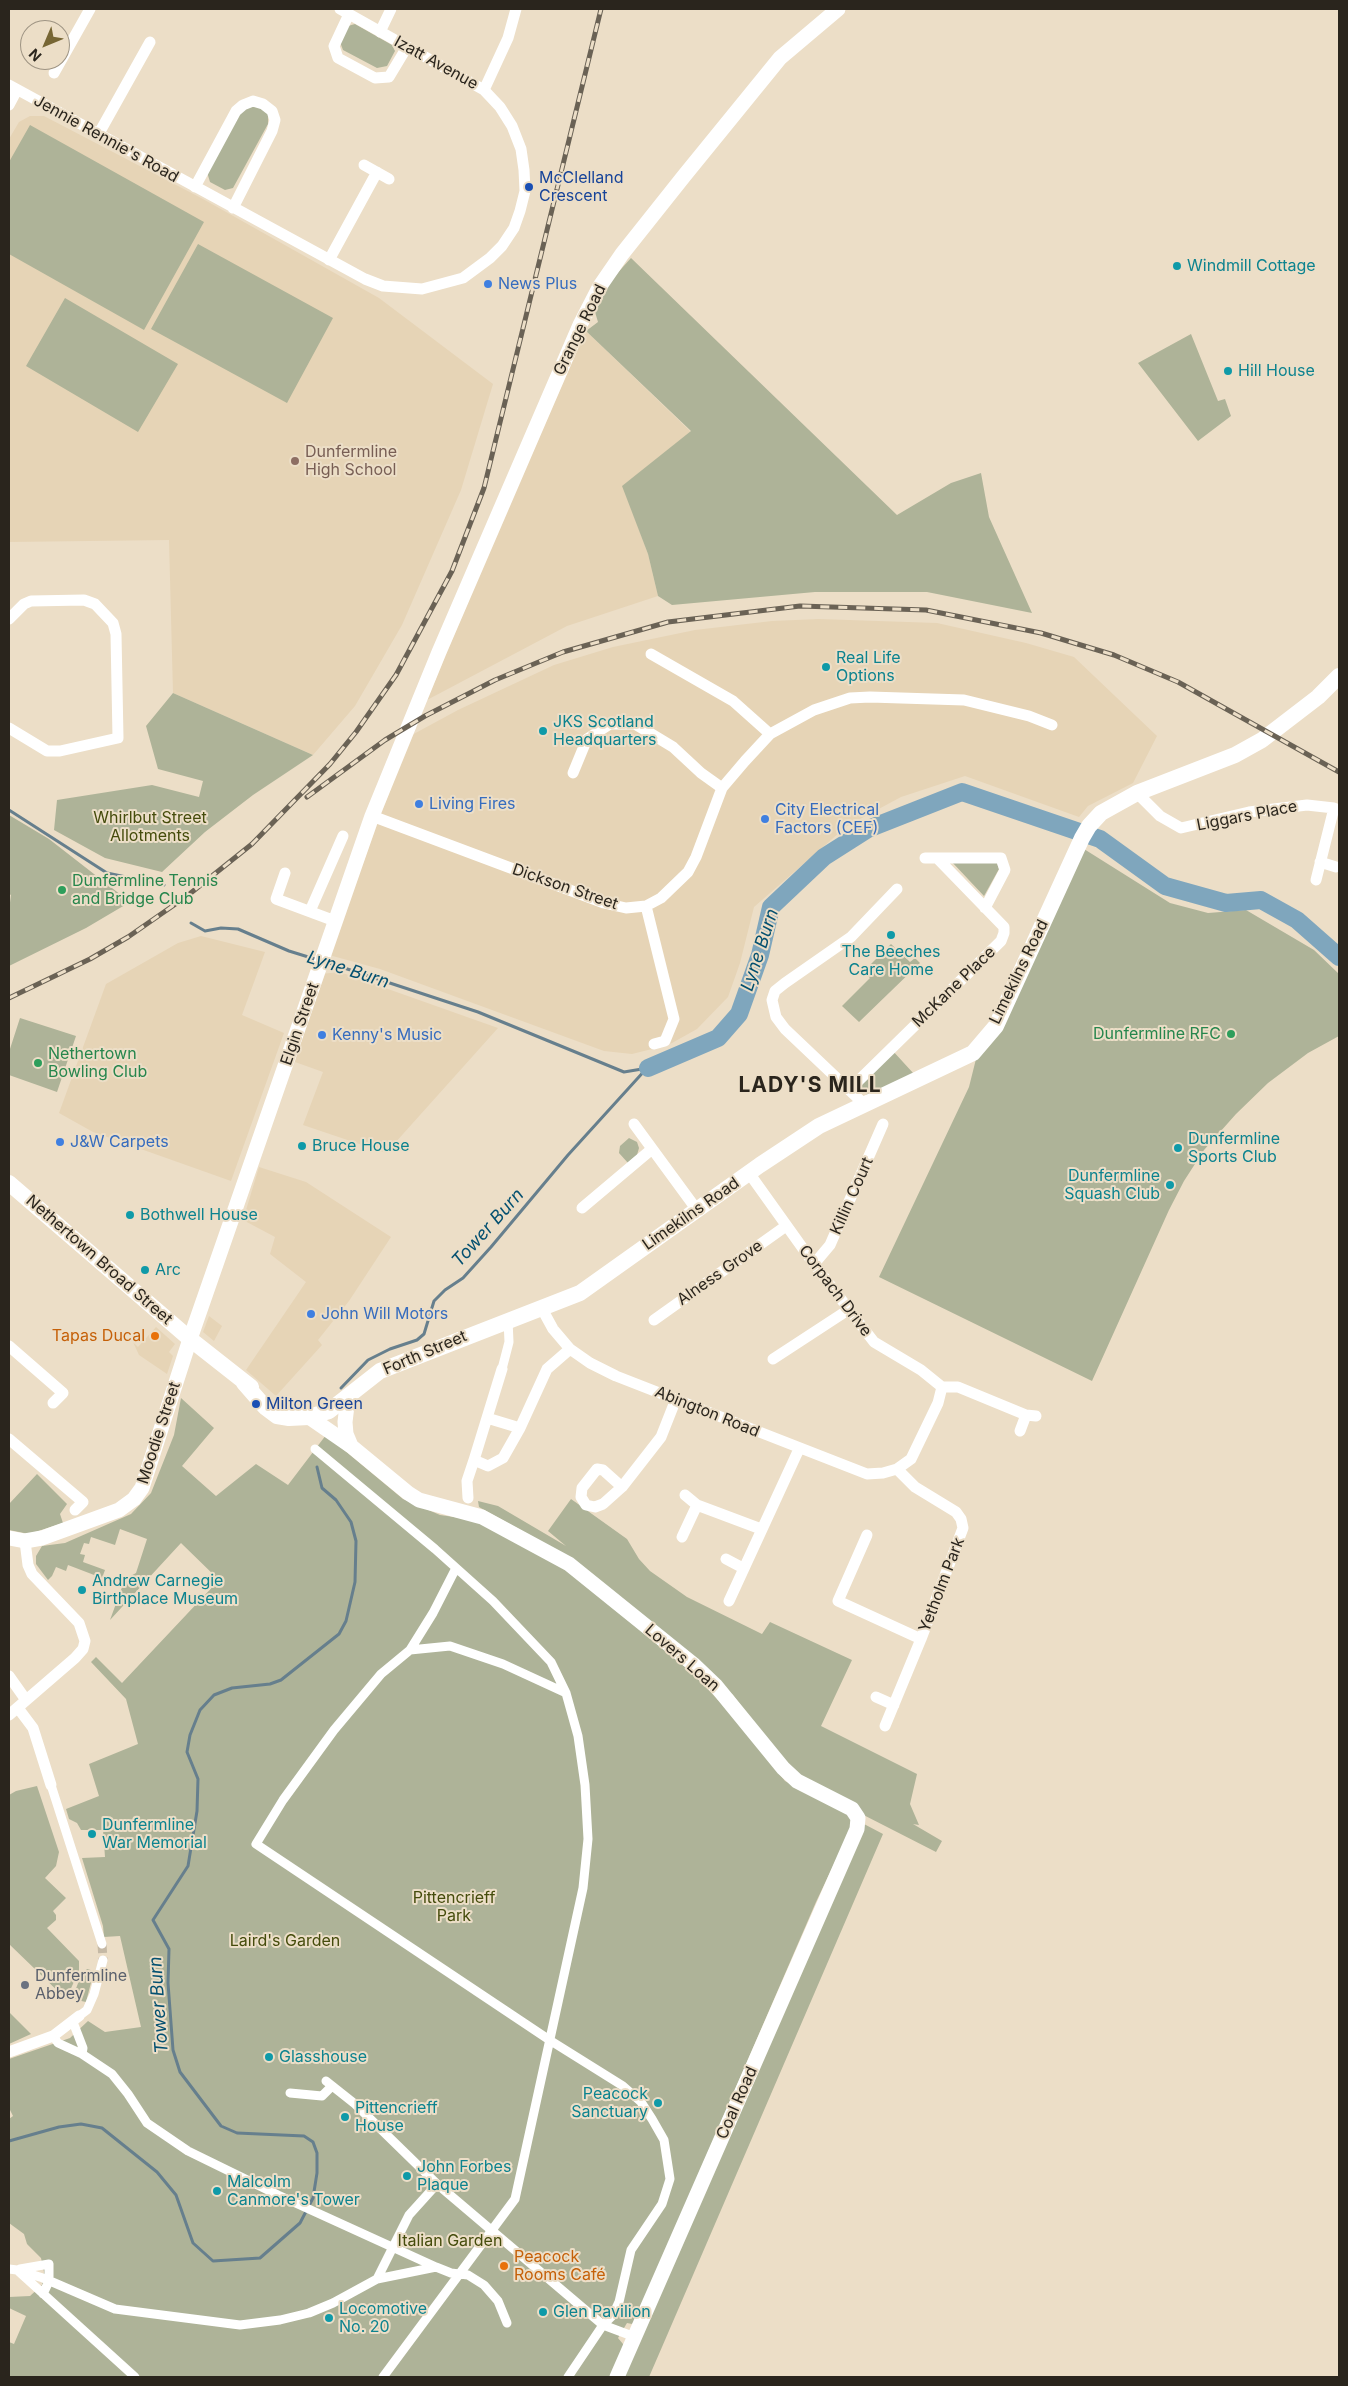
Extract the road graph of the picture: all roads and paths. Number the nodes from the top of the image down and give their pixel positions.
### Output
1 (90, 9) edge
2 (391, 9) edge
3 (516, 9) edge
4 (838, 9) edge
5 (345, 12) edge
6 (380, 32) junction
7 (150, 42) dead end
8 (408, 47) junction
9 (54, 73) dead end
10 (13, 88) edge
11 (484, 90) junction
12 (9, 105) edge
13 (98, 135) junction
14 (364, 165) dead end
15 (377, 172) junction
16 (389, 179) dead end
17 (195, 187) junction
18 (233, 208) junction
19 (329, 260) junction
20 (365, 279) joint
21 (9, 619) edge
22 (651, 654) dead end
23 (1339, 676) edge
24 (416, 711) joint
25 (1052, 725) dead end
26 (9, 728) edge
27 (770, 734) junction
28 (573, 773) dead end
29 (722, 788) junction
30 (1137, 793) junction
31 (1337, 809) edge
32 (372, 816) junction
33 (344, 836) dead end
34 (925, 858) dead end
35 (938, 858) junction
36 (1320, 862) junction
37 (1336, 867) dead end
38 (286, 873) dead end
39 (1316, 880) dead end
40 (898, 889) dead end
41 (646, 906) junction
42 (985, 908) junction
43 (310, 911) junction
44 (335, 921) junction
45 (654, 1044) dead end
46 (850, 1089) junction
47 (864, 1104) junction
48 (634, 1124) dead end
49 (883, 1124) dead end
50 (652, 1149) junction
51 (749, 1172) junction
52 (9, 1183) edge
53 (582, 1208) dead end
54 (696, 1210) junction
55 (786, 1226) junction
56 (814, 1264) junction
57 (542, 1308) junction
58 (848, 1310) junction
59 (508, 1320) junction
60 (654, 1320) dead end
61 (190, 1339) junction
62 (9, 1346) edge
63 (570, 1349) junction
64 (773, 1359) dead end
65 (502, 1368) joint
66 (942, 1387) junction
67 (348, 1397) junction
68 (676, 1399) junction
69 (53, 1403) dead end
70 (314, 1416) junction
71 (487, 1418) junction
72 (520, 1428) junction
73 (1020, 1431) dead end
74 (9, 1439) edge
75 (351, 1446) junction
76 (800, 1448) junction
77 (315, 1449) dead end
78 (474, 1460) junction
79 (897, 1469) junction
80 (622, 1487) dead end
81 (685, 1495) dead end
82 (468, 1498) dead end
83 (697, 1505) junction
84 (76, 1510) dead end
85 (761, 1529) junction
86 (867, 1535) dead end
87 (682, 1537) dead end
88 (9, 1538) edge
89 (25, 1541) junction
90 (726, 1559) dead end
91 (456, 1568) junction
92 (742, 1568) junction
93 (729, 1601) dead end
94 (921, 1639) junction
95 (410, 1650) junction
96 (9, 1676) edge
97 (566, 1693) junction
98 (876, 1697) dead end
99 (894, 1705) junction
100 (18, 1708) edge
101 (885, 1726) dead end
102 (47, 1782) joint
103 (857, 1829) joint
104 (102, 1944) tunnel mouth
105 (103, 1960) tunnel mouth
106 (76, 2019) junction
107 (53, 2036) junction
108 (551, 2041) junction
109 (9, 2052) edge
110 (82, 2054) junction
111 (290, 2093) dead end
112 (437, 2184) junction
113 (493, 2231) junction
114 (436, 2267) junction
115 (13, 2269) edge
116 (461, 2273) junction
117 (377, 2279) junction
118 (49, 2281) junction
119 (43, 2294) junction
120 (507, 2322) dead end
121 (603, 2325) junction
122 (635, 2337) junction
123 (135, 2377) edge
124 (383, 2377) edge
125 (568, 2377) edge
126 (617, 2377) edge

1 - 9 street
2 - 6 street
3 - 11 street
4 - 24 street, Grange Road
5 - 6 street, Izatt Avenue
5 - 8 street
6 - 8 street, Izatt Avenue
7 - 13 street
8 - 11 street, Izatt Avenue
10 - 12 street
10 - 13 street, Jennie Rennie's Road
11 - 20 street, Izatt Avenue
13 - 17 street, Jennie Rennie's Road
14 - 15 street
15 - 16 street
15 - 19 street
17 - 18 street, Jennie Rennie's Road
17 - 18 street, Jennie Rennie's Road
18 - 19 street, Jennie Rennie's Road
19 - 20 street, Jennie Rennie's Road
21 - 26 street
22 - 27 street
23 - 30 main road, Limekilns Road
24 - 32 street, Elgin Street
25 - 27 street
27 - 29 street
28 - 29 street
29 - 41 street
30 - 31 street, Liggars Place
30 - 47 main road, Limekilns Road
31 - 36 street
32 - 41 street, Dickson Street
32 - 44 street, Elgin Street
33 - 43 street
34 - 35 street
35 - 42 street, McKane Place
35 - 42 street
36 - 37 street
36 - 39 street
38 - 43 street
40 - 46 street
41 - 45 street
42 - 46 street, McKane Place
43 - 44 street
44 - 61 street, Elgin Street
46 - 47 street
47 - 51 main road, Limekilns Road
48 - 50 street
49 - 56 street, Killin Court
50 - 53 street
50 - 54 street
51 - 54 main road, Limekilns Road
51 - 55 street, Corpach Drive
52 - 61 main road, Nethertown Broad Street
54 - 57 main road, Limekilns Road
55 - 56 street, Corpach Drive
55 - 60 street, Alness Grove
56 - 58 street, Corpach Drive
57 - 59 main road, Forth Street
57 - 63 street, Abington Road
58 - 64 street
58 - 66 street, Corpach Drive
59 - 65 street
59 - 67 main road, Forth Street
61 - 70 main road, Nethertown Broad Street
61 - 89 street, Moodie Street
62 - 69 street
63 - 68 street, Abington Road
63 - 72 street
65 - 71 street
66 - 73 street
66 - 79 street
67 - 70 main road, Forth Street
67 - 75 street
68 - 76 street, Abington Road
68 - 80 street
70 - 75 street
71 - 72 street
71 - 78 street
72 - 78 street
74 - 84 street
75 - 103 street, Lovers Loan
76 - 79 street, Abington Road
76 - 85 street
77 - 91 street
78 - 82 street
79 - 94 street, Yetholm Park
81 - 83 street
83 - 85 street
83 - 87 street
85 - 92 street
86 - 94 street
88 - 89 street
89 - 100 street
90 - 92 street
91 - 95 street
91 - 97 street
92 - 93 street
94 - 99 street, Yetholm Park
95 - 97 street
95 - 108 street
96 - 100 street
97 - 108 street
98 - 99 street
99 - 101 street, Yetholm Park
100 - 102 street
102 - 104 street
103 - 122 street, Coal Road
105 - 106 street
106 - 107 street
106 - 110 street
107 - 109 street
107 - 110 street
108 - 113 street
108 - 121 street
110 - 114 street
111 - 112 street
112 - 113 street
112 - 117 street
113 - 116 street
113 - 121 street
114 - 116 street
114 - 117 street
115 - 118 street
115 - 118 street
115 - 119 street
116 - 120 street
116 - 124 street
117 - 118 street
118 - 119 street
119 - 123 street
121 - 122 street
121 - 125 street
122 - 126 street, Coal Road

